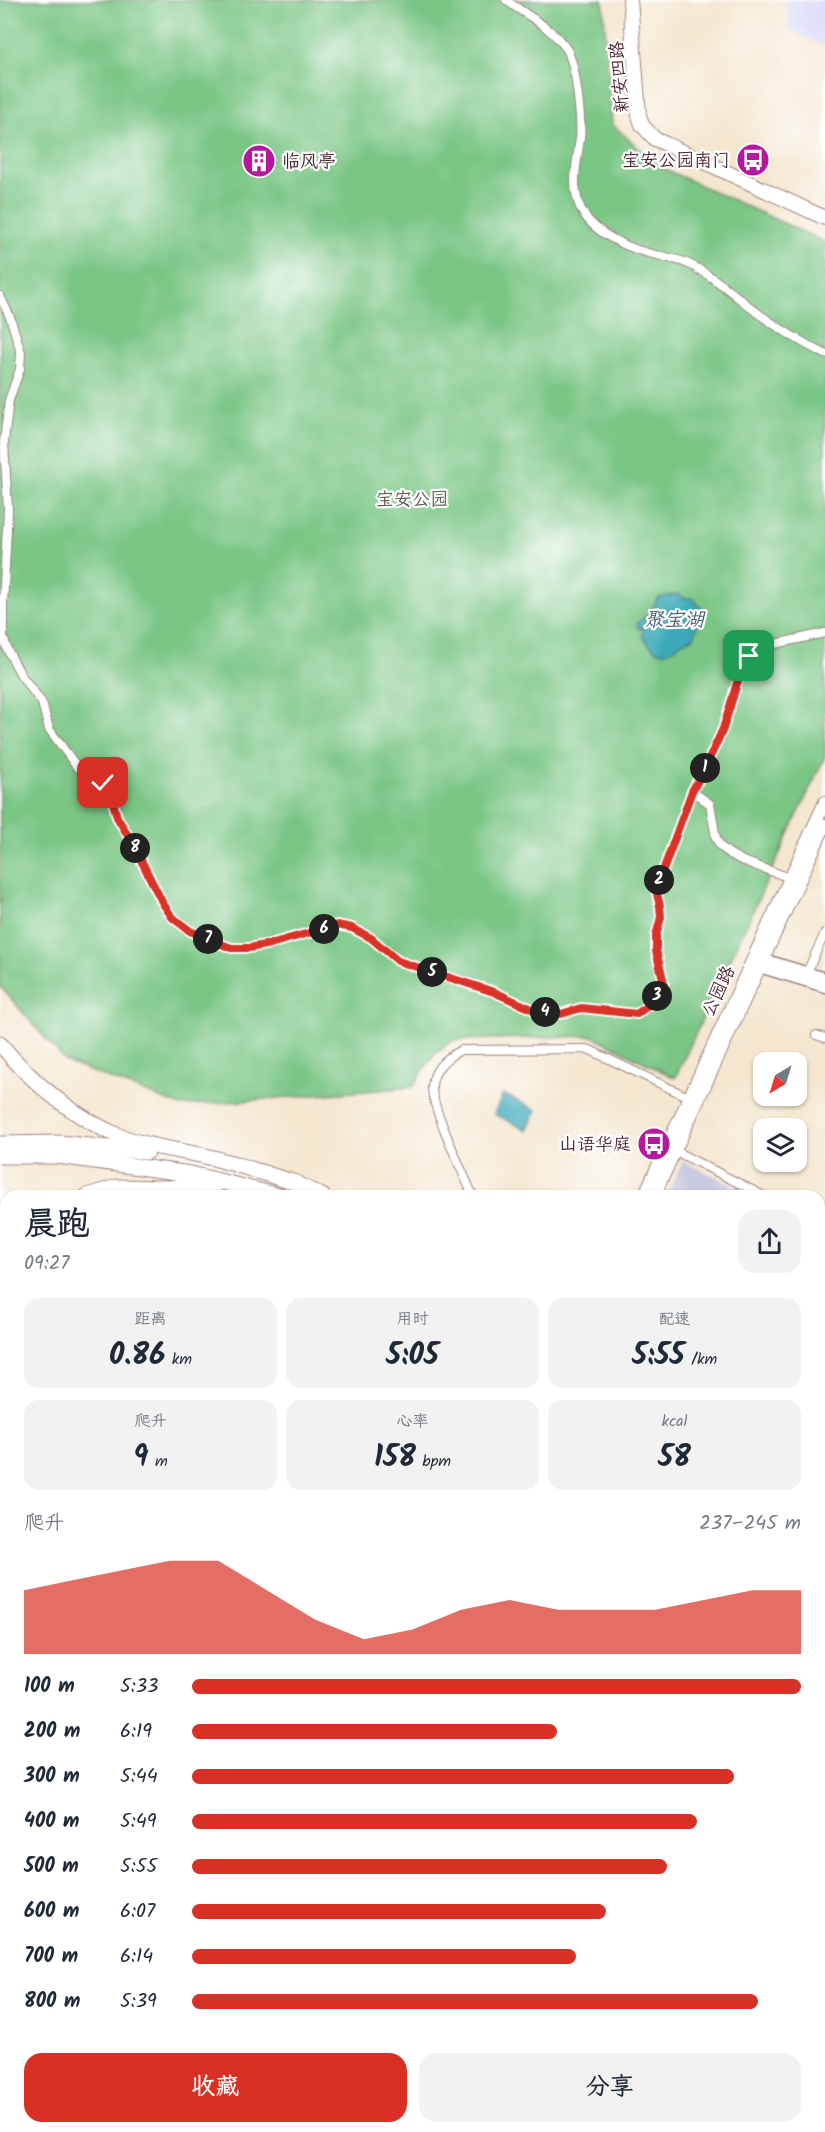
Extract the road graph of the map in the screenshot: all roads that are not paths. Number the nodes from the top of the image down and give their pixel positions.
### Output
1 (506, 0) edge
2 (630, 0) edge
3 (639, 0) edge
4 (825, 208) edge
5 (825, 218) edge
6 (0, 296) edge
7 (825, 354) edge
8 (825, 633) edge
9 (692, 791) junction
10 (825, 802) edge
11 (825, 825) edge
12 (790, 878) junction
13 (825, 933) edge
14 (758, 962) junction
15 (807, 972) junction
16 (825, 978) edge
17 (825, 987) edge
18 (0, 1044) edge
19 (693, 1099) junction
20 (0, 1144) edge
21 (675, 1151) junction
22 (100, 1154) junction
23 (0, 1156) edge
24 (213, 1158) junction
25 (236, 1183) junction
26 (296, 1183) joint
27 (106, 1190) edge
28 (259, 1190) edge
29 (312, 1190) edge
30 (470, 1190) edge
31 (647, 1190) edge
32 (657, 1190) edge
33 (752, 1190) edge

1 - 7 street
2 - 5 main road, 新安四路
3 - 4 main road, 新安四路
6 - 9 street
8 - 9 street
9 - 12 street
10 - 12 main road, 公园路
11 - 14 main road, 公园路
12 - 14 main road, 公园路
13 - 15 street
14 - 15 street
14 - 17 street
14 - 19 main road, 公园路
15 - 16 street
18 - 24 highway
19 - 21 main road, 公园路
19 - 30 street
19 - 31 main road, 公园路
20 - 22 highway
21 - 32 main road, 公园路
21 - 33 street
22 - 23 highway
22 - 24 highway
22 - 25 highway
24 - 26 highway
25 - 27 highway
25 - 28 highway
26 - 29 main road

